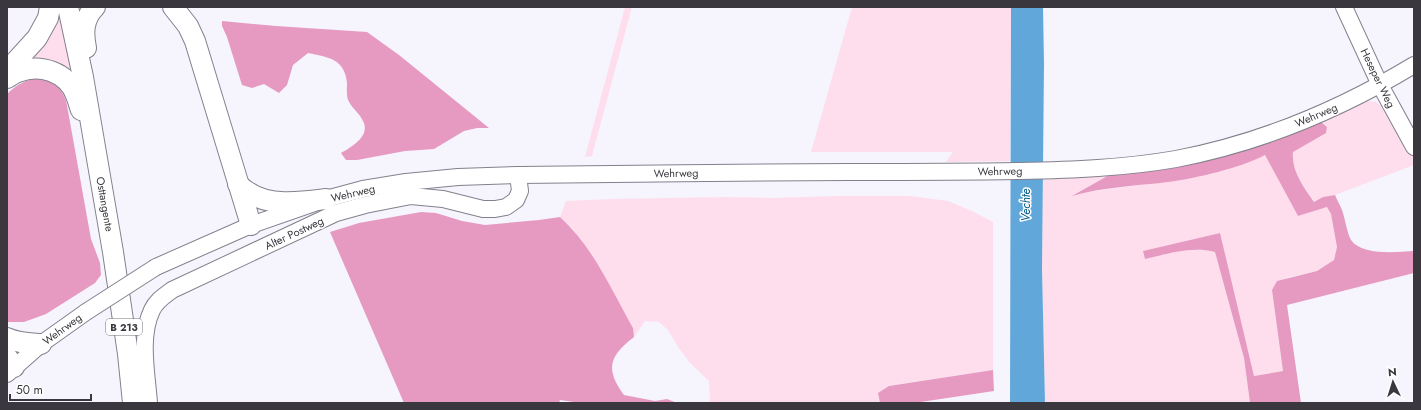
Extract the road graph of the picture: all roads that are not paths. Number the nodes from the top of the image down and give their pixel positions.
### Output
1 (50, 7) edge
2 (68, 7) edge
3 (95, 7) edge
4 (172, 7) edge
5 (1344, 7) edge
6 (1414, 65) edge
7 (7, 71) edge
8 (7, 78) edge
9 (1380, 85) junction
10 (89, 110) junction
11 (1414, 147) edge
12 (96, 154) junction
13 (518, 175) junction
14 (238, 184) junction
15 (326, 199) junction
16 (251, 225) junction
17 (7, 338) edge
18 (41, 344) junction
19 (9, 366) edge
20 (133, 403) edge
21 (150, 403) edge

1 - 7 main road
2 - 10 main road, Osttangente / B 213
3 - 10 main road
4 - 14 main road
5 - 9 street, Heseper Weg
6 - 9 street, Wehrweg
8 - 12 main road
9 - 11 street, Heseper Weg
9 - 13 street, Wehrweg
10 - 12 main road, Osttangente / B 213
12 - 20 main road, Osttangente / B 213
13 - 15 street, Wehrweg
13 - 21 street, Alter Postweg
14 - 15 main road
14 - 16 main road
15 - 16 street, Wehrweg
16 - 18 street, Wehrweg, bridge
17 - 18 main road
18 - 19 street, Wehrweg

